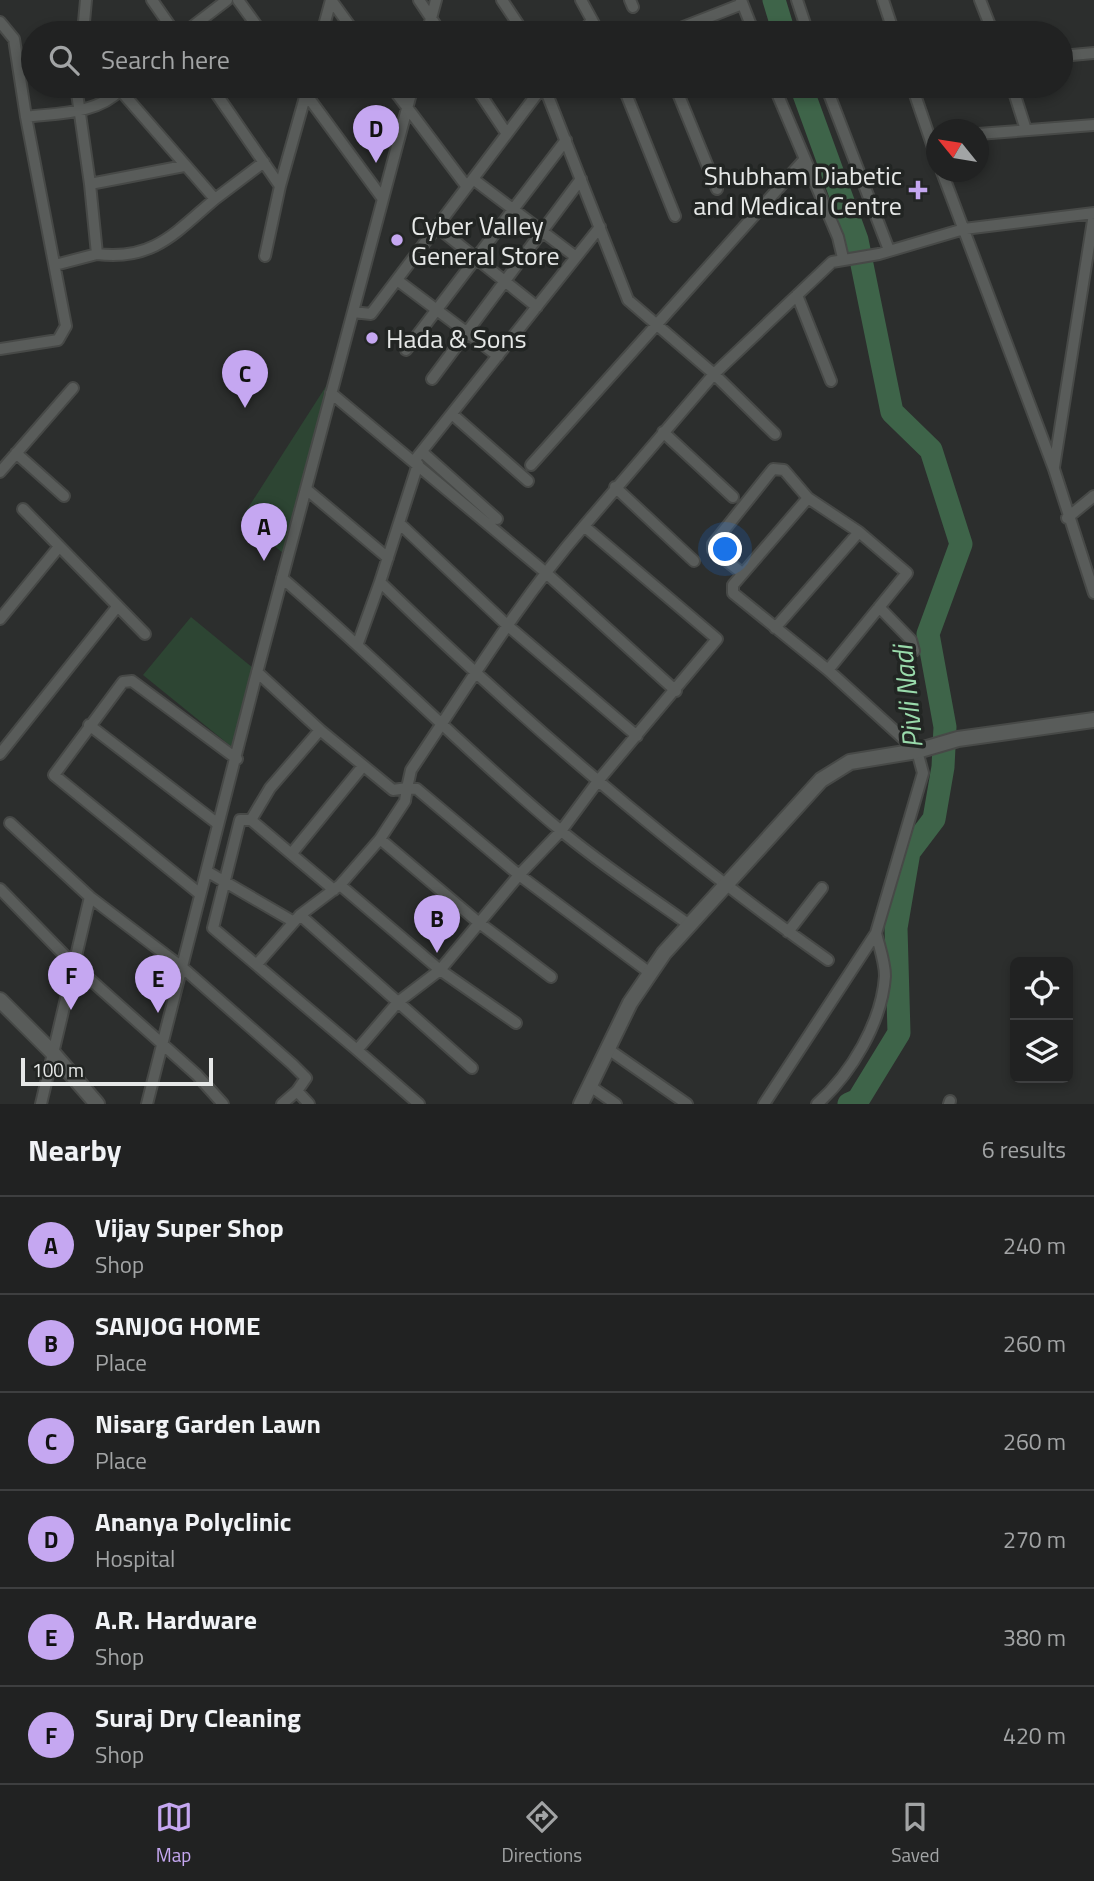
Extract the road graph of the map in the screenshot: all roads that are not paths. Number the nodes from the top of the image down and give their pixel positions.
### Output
1 (86, 0) edge
2 (152, 0) edge
3 (227, 0) edge
4 (238, 0) edge
5 (331, 0) edge
6 (419, 0) edge
7 (436, 0) edge
8 (502, 0) edge
9 (581, 0) edge
10 (797, 0) edge
11 (883, 0) edge
12 (979, 0) edge
13 (742, 2) edge
14 (431, 18) junction
15 (592, 20) edge
16 (84, 21) edge
17 (167, 21) edge
18 (200, 21) edge
19 (253, 21) edge
20 (325, 21) edge
21 (346, 21) edge
22 (430, 21) edge
23 (433, 21) edge
24 (516, 21) edge
25 (697, 21) edge
26 (749, 21) edge
27 (804, 21) edge
28 (890, 21) edge
29 (988, 21) edge
30 (5, 27) edge
31 (1094, 53) edge
32 (1073, 55) edge
33 (21, 96) edge
34 (22, 98) edge
35 (78, 98) edge
36 (111, 98) edge
37 (129, 98) edge
38 (219, 98) edge
39 (302, 98) edge
40 (311, 98) edge
41 (400, 98) edge
42 (410, 98) edge
43 (483, 98) edge
44 (535, 98) edge
45 (549, 98) edge
46 (628, 98) edge
47 (680, 98) edge
48 (779, 98) edge
49 (830, 98) edge
50 (917, 98) edge
51 (1016, 98) edge
52 (407, 108) junction
53 (79, 110) junction
54 (26, 117) junction
55 (926, 120) edge
56 (1094, 125) edge
57 (1026, 130) junction
58 (989, 133) edge
59 (507, 134) junction
60 (566, 140) junction
61 (803, 161) junction
62 (264, 162) junction
63 (184, 166) junction
64 (581, 179) junction
65 (947, 182) edge
66 (470, 183) junction
67 (90, 184) junction
68 (280, 186) junction
69 (717, 189) dead end
70 (383, 199) junction
71 (215, 200) junction
72 (514, 210) junction
73 (1094, 213) edge
74 (675, 216) dead end
75 (437, 227) junction
76 (600, 227) junction
77 (964, 229) junction
78 (544, 232) junction
79 (884, 252) junction
80 (97, 254) junction
81 (265, 256) dead end
82 (576, 257) junction
83 (843, 258) junction
84 (477, 259) junction
85 (55, 265) junction
86 (397, 279) junction
87 (505, 281) junction
88 (797, 295) junction
89 (537, 307) junction
90 (438, 311) junction
91 (353, 312) junction
92 (657, 324) junction
93 (467, 332) junction
94 (0, 349) edge
95 (406, 350) dead end
96 (498, 356) junction
97 (714, 374) junction
98 (432, 379) dead end
99 (831, 381) dead end
100 (73, 388) dead end
101 (331, 393) junction
102 (452, 414) junction
103 (663, 432) junction
104 (775, 434) dead end
105 (422, 452) junction
106 (16, 453) junction
107 (416, 463) junction
108 (531, 465) dead end
109 (1054, 469) junction
110 (0, 472) edge
111 (528, 481) dead end
112 (615, 487) junction
113 (306, 489) junction
114 (64, 496) dead end
115 (1094, 496) edge
116 (733, 497) dead end
117 (808, 498) junction
118 (23, 509) dead end
119 (1067, 518) junction
120 (497, 519) dead end
121 (399, 523) junction
122 (584, 526) junction
123 (859, 532) junction
124 (58, 548) junction
125 (388, 558) junction
126 (694, 561) dead end
127 (545, 572) junction
128 (742, 573) junction
129 (282, 578) junction
130 (380, 582) junction
131 (1094, 593) edge
132 (117, 607) junction
133 (879, 607) junction
134 (0, 619) edge
135 (508, 625) junction
136 (775, 628) junction
137 (145, 634) dead end
138 (358, 643) junction
139 (914, 651) dead end
140 (828, 670) junction
141 (257, 672) junction
142 (475, 674) junction
143 (676, 691) junction
144 (1094, 720) edge
145 (89, 725) junction
146 (441, 726) junction
147 (320, 730) junction
148 (637, 736) junction
149 (4, 740) edge
150 (917, 751) junction
151 (0, 754) edge
152 (237, 759) junction
153 (363, 766) junction
154 (598, 781) junction
155 (407, 788) junction
156 (219, 819) junction
157 (246, 820) junction
158 (10, 823) dead end
159 (561, 831) junction
160 (380, 839) junction
161 (292, 853) junction
162 (208, 872) junction
163 (519, 875) junction
164 (225, 880) junction
165 (337, 887) junction
166 (726, 887) junction
167 (822, 888) dead end
168 (0, 889) edge
169 (200, 894) junction
170 (90, 897) junction
171 (297, 919) junction
172 (478, 922) junction
173 (688, 924) junction
174 (788, 932) junction
175 (876, 933) junction
176 (828, 960) dead end
177 (258, 963) junction
178 (75, 966) junction
179 (183, 968) junction
180 (440, 970) junction
181 (650, 973) junction
182 (551, 977) dead end
183 (0, 1000) edge
184 (398, 1002) junction
185 (516, 1023) dead end
186 (163, 1043) junction
187 (608, 1049) junction
188 (357, 1050) junction
189 (52, 1052) junction
190 (472, 1068) dead end
191 (590, 1086) junction
192 (297, 1091) junction
193 (41, 1104) edge
194 (97, 1104) edge
195 (147, 1104) edge
196 (223, 1104) edge
197 (282, 1104) edge
198 (309, 1104) edge
199 (419, 1104) edge
200 (581, 1104) edge
201 (616, 1104) edge
202 (687, 1104) edge
203 (764, 1104) edge
204 (817, 1104) edge

1 - 16 street
2 - 17 street
3 - 18 street
4 - 19 street
5 - 20 street
5 - 21 street
6 - 14 street
7 - 14 street
8 - 24 street
9 - 15 street
10 - 27 street
11 - 28 street
12 - 29 street
13 - 25 street
13 - 26 street
14 - 22 street
14 - 23 street
30 - 33 street
31 - 32 street
34 - 54 street
35 - 53 street
36 - 53 street
37 - 63 street
38 - 62 street
39 - 68 street
40 - 70 street
41 - 52 street
42 - 52 street
43 - 59 street
44 - 59 street
45 - 60 street
46 - 74 street
47 - 69 street
48 - 61 street
49 - 79 street
50 - 55 street
51 - 57 street
52 - 66 street
52 - 70 street
53 - 54 street
53 - 67 street
54 - 85 street
56 - 57 street
57 - 58 street
59 - 66 street
60 - 64 street
60 - 72 street
61 - 83 street
61 - 92 street
62 - 68 street
62 - 71 street
63 - 67 street
63 - 71 street
64 - 76 street
64 - 78 street
65 - 77 street
66 - 72 street
66 - 75 street
67 - 80 street
68 - 81 street
70 - 91 street
71 - 80 street
72 - 78 street
72 - 84 street
73 - 77 street
73 - 109 street
75 - 84 street
75 - 86 street
76 - 82 street
76 - 92 street
77 - 79 street
77 - 109 street
78 - 82 street
78 - 87 street
79 - 83 street
80 - 85 street
82 - 89 street
83 - 88 street
84 - 87 street
84 - 90 street
85 - 94 street
86 - 90 street
86 - 91 street
87 - 89 street
87 - 93 street
88 - 97 street
88 - 99 street
89 - 96 street
90 - 93 street
90 - 95 street
91 - 101 street
92 - 97 street
92 - 108 street
93 - 96 street
93 - 98 street
96 - 102 street
97 - 103 street
97 - 104 street
100 - 106 street
101 - 107 street
101 - 113 street
102 - 105 street
102 - 111 street
103 - 112 street
103 - 116 street
105 - 107 street
105 - 120 street
106 - 110 street
106 - 114 street
107 - 121 street
107 - 127 street
109 - 119 street
112 - 122 street
112 - 126 street
113 - 125 street
113 - 129 street
115 - 119 street
117 - 123 street
117 - 128 street
117 - 128 street
118 - 124 street
119 - 131 street
121 - 125 street
121 - 135 street
122 - 127 street
122 - 143 street
123 - 133 street
123 - 136 street
124 - 132 street
124 - 134 street
125 - 130 street
127 - 135 street
127 - 143 street
128 - 136 street
129 - 138 street
129 - 141 street
130 - 138 street
130 - 142 street
132 - 137 street
132 - 149 street
133 - 139 street
133 - 140 street
135 - 142 street
135 - 148 street
136 - 140 street
138 - 146 street
140 - 150 street
141 - 147 street
141 - 152 street
142 - 146 street
142 - 154 street
143 - 148 street
144 - 150 street
145 - 152 street
145 - 156 street
145 - 169 street
146 - 155 street
146 - 159 street
147 - 153 street
147 - 157 street
148 - 154 street
149 - 151 street
150 - 166 street
150 - 175 street
152 - 156 street
153 - 155 street
153 - 161 street
154 - 159 street
154 - 166 street
155 - 160 street
155 - 163 street
156 - 157 street
156 - 162 street
157 - 161 street
157 - 164 street
158 - 170 street
159 - 163 street
159 - 173 street
160 - 165 street
160 - 172 street
161 - 165 street
162 - 164 street
162 - 169 street
163 - 172 street
163 - 181 street
164 - 171 street
164 - 177 street
165 - 171 street
165 - 180 street
166 - 173 street
166 - 174 street
167 - 174 street
168 - 178 street
169 - 179 street
170 - 178 street
170 - 179 street
171 - 177 street
171 - 184 street
172 - 180 street
172 - 182 street
173 - 181 street
174 - 176 street
175 - 203 street
175 - 204 street
177 - 188 street
178 - 186 street
178 - 189 street
179 - 186 street
179 - 192 street
180 - 184 street
180 - 185 street
181 - 187 street
183 - 189 street
184 - 188 street
184 - 190 street
186 - 195 street
186 - 196 street
187 - 191 street
187 - 202 street
188 - 199 street
189 - 193 street
189 - 194 street
191 - 200 street
191 - 201 street
192 - 197 street
192 - 198 street

